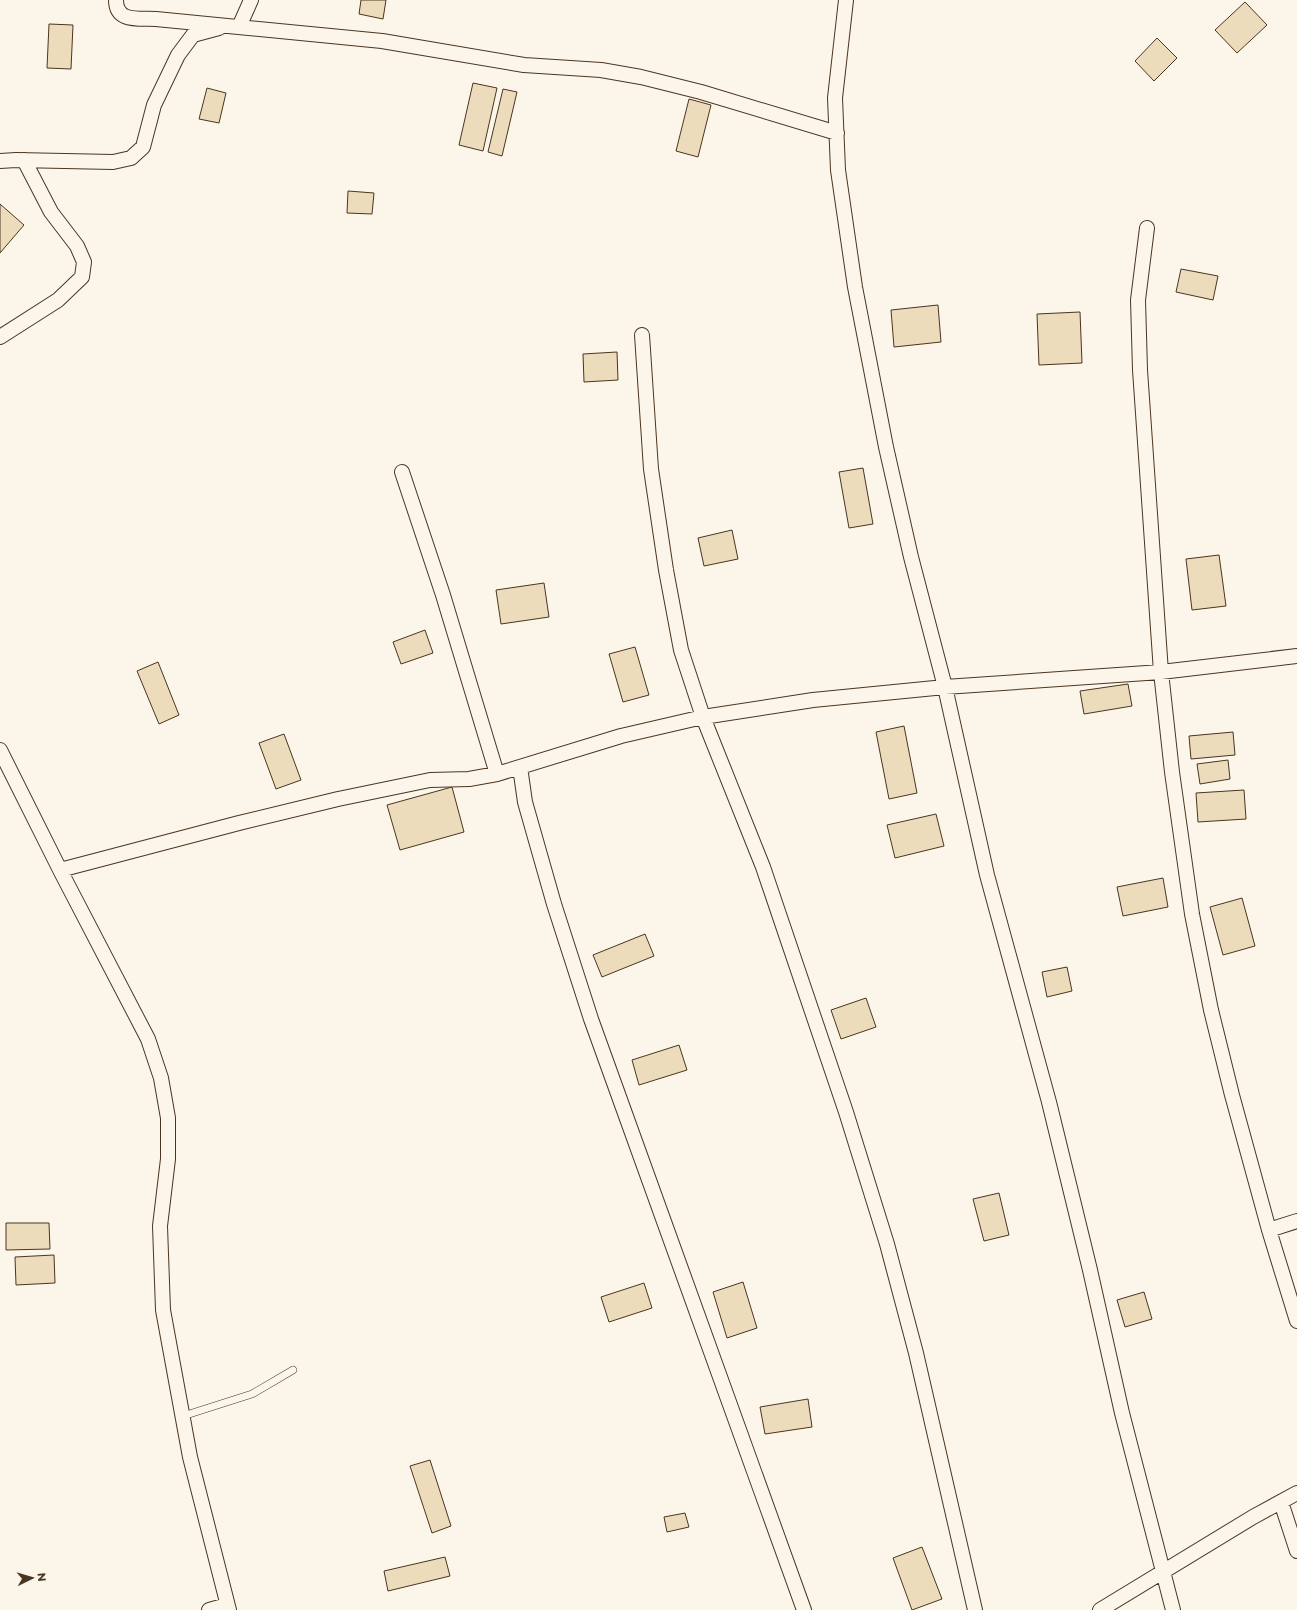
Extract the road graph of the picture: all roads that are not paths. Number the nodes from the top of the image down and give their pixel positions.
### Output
1 (116, 0) edge
2 (251, 0) edge
3 (846, 0) edge
4 (186, 22) junction
5 (233, 26) junction
6 (193, 36) junction
7 (836, 134) junction
8 (24, 160) junction
9 (0, 161) edge
10 (1147, 228) dead end
11 (642, 335) dead end
12 (0, 337) edge
13 (402, 472) dead end
14 (1297, 656) edge
15 (1161, 672) junction
16 (944, 687) junction
17 (703, 718) junction
18 (0, 750) edge
19 (520, 767) junction
20 (497, 774) junction
21 (60, 870) junction
22 (1297, 1221) edge
23 (1269, 1230) junction
24 (1297, 1321) edge
25 (293, 1370) dead end
26 (183, 1416) junction
27 (1297, 1493) edge
28 (1280, 1502) junction
29 (1297, 1551) edge
30 (1163, 1572) junction
31 (228, 1608) edge
32 (209, 1610) edge
33 (804, 1610) edge
34 (975, 1610) edge
35 (1100, 1610) edge
36 (1173, 1610) edge

1 - 4 street
2 - 5 street
3 - 7 street
4 - 5 street
4 - 6 street
5 - 6 street
5 - 7 street
6 - 8 street
7 - 16 street
8 - 9 street
8 - 12 street
10 - 15 street
11 - 17 street
13 - 20 street
14 - 15 street
15 - 16 street
15 - 23 street
16 - 17 street
16 - 30 street
17 - 19 street
17 - 34 street
18 - 21 street
19 - 20 street
19 - 33 street
20 - 21 street
21 - 26 street
22 - 23 street
23 - 24 street
25 - 26 lane
26 - 31 street
27 - 28 street
28 - 29 street
28 - 30 street
30 - 35 street
30 - 36 street
31 - 32 street

